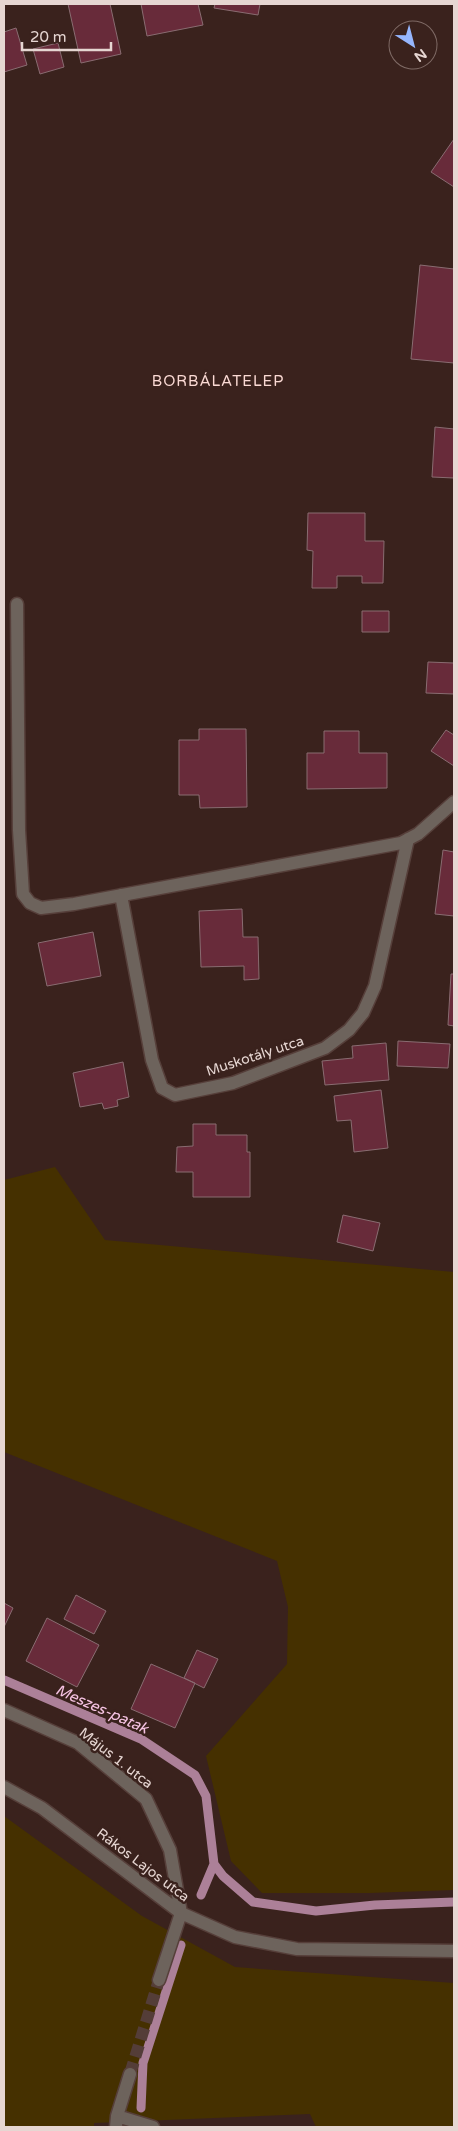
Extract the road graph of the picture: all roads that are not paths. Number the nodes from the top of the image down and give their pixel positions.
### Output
1 (17, 604) dead end
2 (454, 802) edge
3 (408, 839) junction
4 (121, 895) junction
5 (4, 1710) edge
6 (4, 1788) edge
7 (181, 1913) junction
8 (454, 1951) edge
9 (160, 1980) tunnel mouth
10 (130, 2074) tunnel mouth
11 (117, 2122) edge
12 (153, 2127) edge

1 - 4 street
2 - 3 street
3 - 4 street
3 - 4 street, Muskotály utca
5 - 7 street, Május 1. utca
6 - 7 street, Rákos Lajos utca
7 - 8 street, Rákos Lajos utca
7 - 9 street, Május 1. utca
10 - 11 street
11 - 12 street

